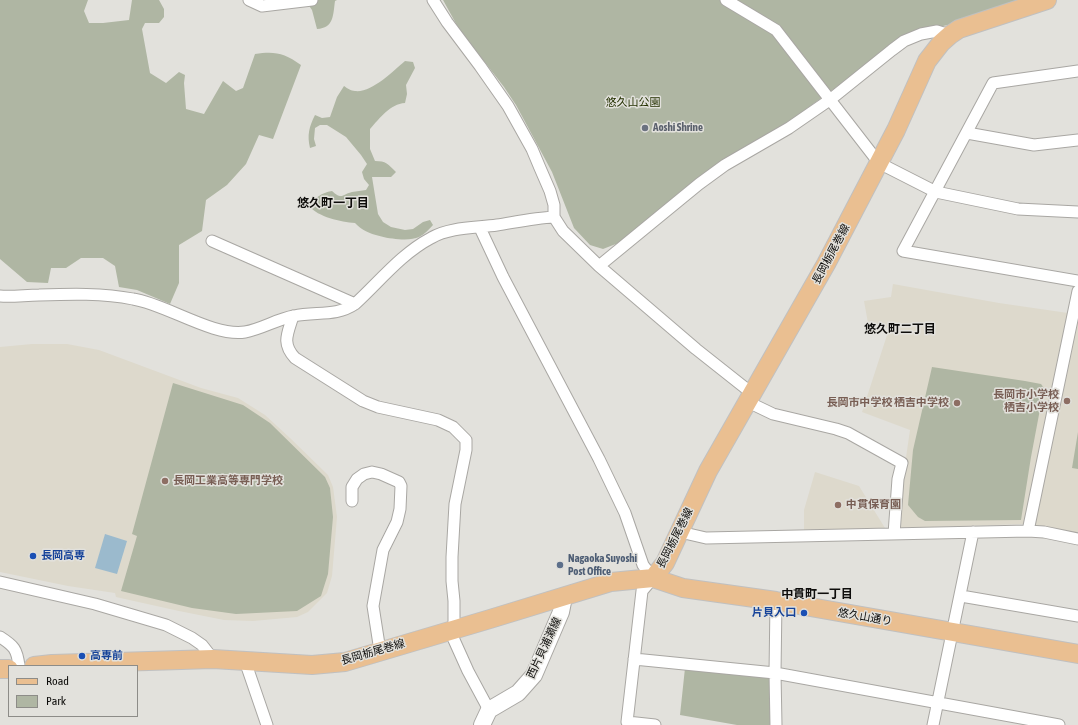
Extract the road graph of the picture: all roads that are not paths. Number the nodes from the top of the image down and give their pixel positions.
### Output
1 (249, 0) edge
2 (312, 0) edge
3 (434, 0) edge
4 (726, 0) edge
5 (1047, 0) edge
6 (950, 35) junction
7 (1078, 71) edge
8 (830, 99) junction
9 (967, 134) junction
10 (1078, 140) edge
11 (879, 163) junction
12 (936, 192) junction
13 (1078, 212) edge
14 (554, 217) junction
15 (480, 228) junction
16 (212, 241) dead end
17 (599, 266) junction
18 (1078, 281) edge
19 (1078, 291) edge
20 (0, 296) edge
21 (355, 304) junction
22 (293, 316) junction
23 (751, 398) junction
24 (352, 501) dead end
25 (1028, 531) junction
26 (680, 532) junction
27 (973, 532) junction
28 (894, 534) junction
29 (1078, 539) edge
30 (653, 578) junction
31 (0, 582) edge
32 (960, 596) junction
33 (564, 597) junction
34 (776, 601) junction
35 (1078, 616) edge
36 (450, 631) junction
37 (952, 632) junction
38 (0, 637) edge
39 (380, 651) junction
40 (1078, 654) edge
41 (213, 659) junction
42 (634, 659) junction
43 (245, 661) junction
44 (19, 665) edge
45 (43, 665) edge
46 (775, 673) junction
47 (937, 704) junction
48 (489, 710) junction
49 (626, 724) edge
50 (267, 725) edge
51 (482, 725) edge
52 (655, 725) edge
53 (776, 725) edge
54 (933, 725) edge
55 (1059, 725) edge

1 - 2 street
3 - 14 street
4 - 8 street
5 - 6 main road, 長岡栃尾巻線
6 - 8 street
6 - 11 main road, 長岡栃尾巻線
7 - 9 street
8 - 11 street
8 - 17 street
9 - 10 street
9 - 12 street
11 - 12 street
11 - 23 main road, 長岡栃尾巻線
12 - 13 street
12 - 18 street
14 - 15 street
14 - 17 street
15 - 21 street
15 - 30 street
16 - 21 street
17 - 23 street
19 - 25 street
20 - 22 street
21 - 22 street
22 - 36 street
23 - 26 main road, 長岡栃尾巻線
23 - 28 street
24 - 39 street
25 - 27 street
25 - 29 street
26 - 28 street
26 - 30 main road, 長岡栃尾巻線
27 - 28 street
27 - 32 street
30 - 33 main road, 長岡栃尾巻線
30 - 34 main road, 悠久山通り
30 - 42 street
31 - 41 street
32 - 35 street
32 - 37 street
33 - 36 main road, 長岡栃尾巻線
33 - 48 main road, 西片貝浦瀬線
34 - 37 main road, 悠久山通り
34 - 46 street
36 - 39 main road, 長岡栃尾巻線
36 - 48 street
37 - 40 main road, 悠久山通り
37 - 47 street
38 - 44 street
39 - 43 main road, 長岡栃尾巻線
41 - 43 main road, 長岡栃尾巻線
41 - 45 main road, 長岡栃尾巻線
42 - 46 street
42 - 49 street
43 - 50 street
46 - 47 street
46 - 53 street
47 - 54 street
47 - 55 street
48 - 51 main road
49 - 52 street

